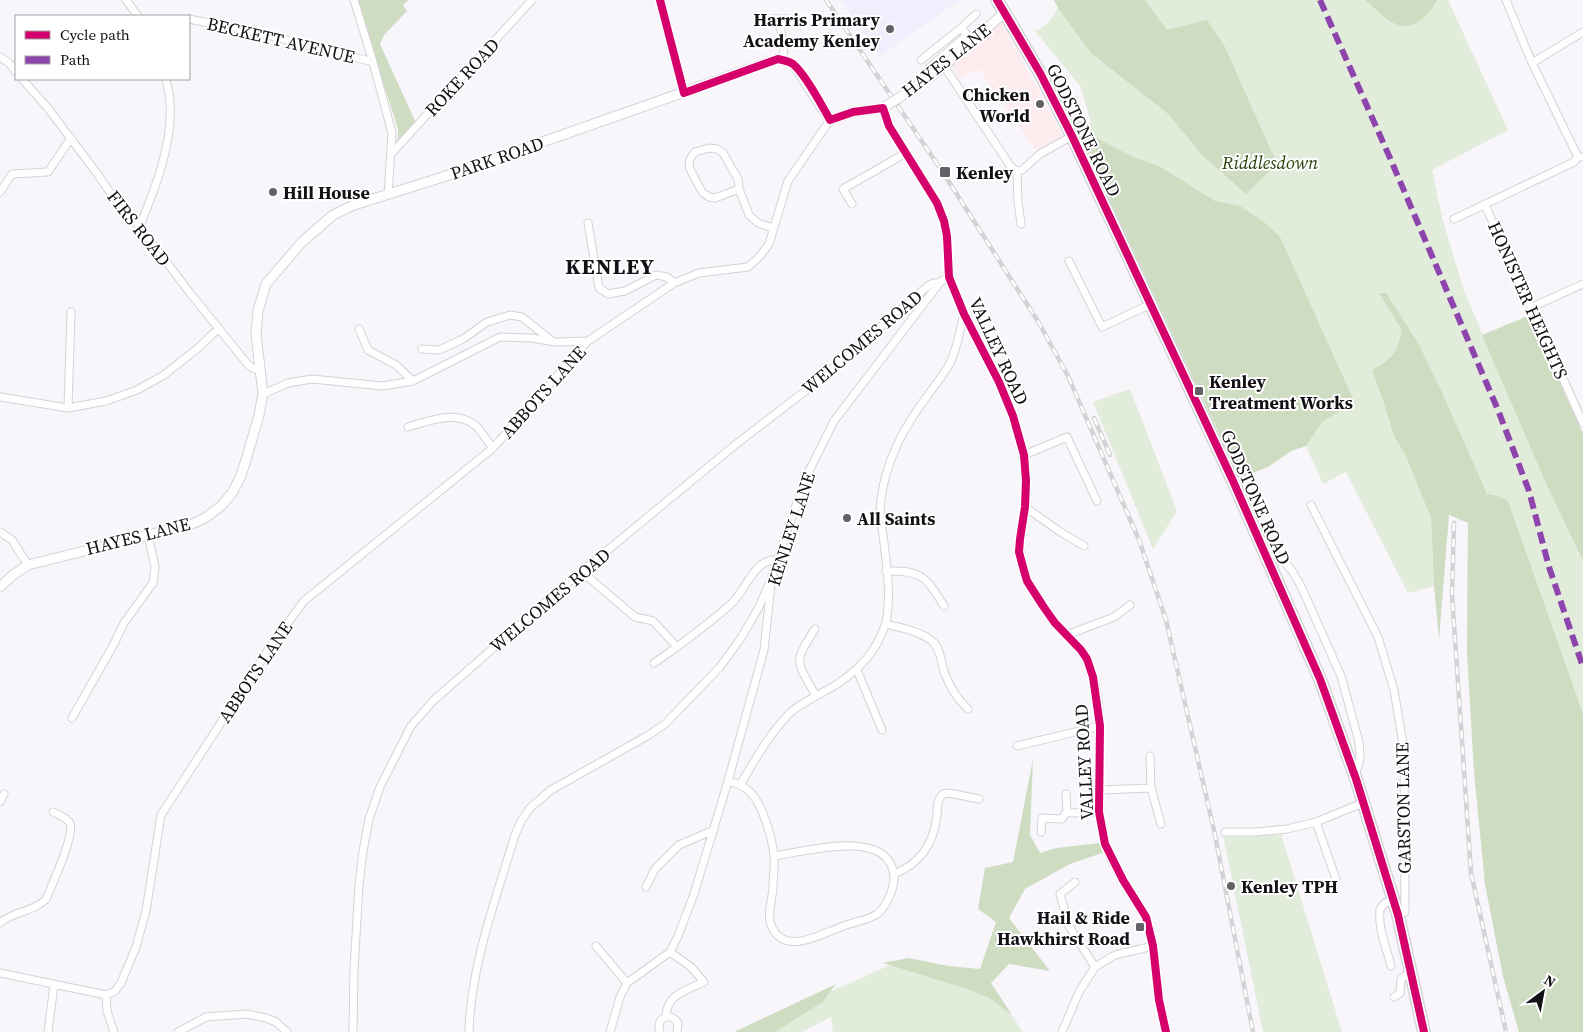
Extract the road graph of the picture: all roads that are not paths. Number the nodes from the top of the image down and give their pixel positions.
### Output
1 (126, 0) edge
2 (354, 0) edge
3 (532, 0) edge
4 (660, 0) edge
5 (997, 0) edge
6 (1506, 0) edge
7 (1004, 13) junction
8 (976, 14) dead end
9 (137, 15) edge
10 (190, 19) edge
11 (771, 19) dead end
12 (788, 19) dead end
13 (780, 20) junction
14 (961, 28) junction
15 (1583, 32) edge
16 (0, 57) edge
17 (783, 60) junction
18 (921, 60) dead end
19 (373, 62) junction
20 (1532, 63) junction
21 (944, 66) junction
22 (15, 71) edge
23 (934, 74) junction
24 (23, 80) edge
25 (166, 80) edge
26 (684, 93) junction
27 (883, 108) junction
28 (830, 120) junction
29 (1072, 136) junction
30 (71, 138) junction
31 (906, 153) junction
32 (391, 154) junction
33 (1580, 157) edge
34 (1017, 171) junction
35 (739, 189) junction
36 (0, 192) edge
37 (388, 194) junction
38 (852, 204) dead end
39 (1485, 205) junction
40 (1454, 220) dead end
41 (588, 223) dead end
42 (1021, 224) dead end
43 (139, 228) junction
44 (773, 228) junction
45 (1069, 261) dead end
46 (949, 277) junction
47 (674, 283) junction
48 (939, 284) junction
49 (1583, 284) edge
50 (1151, 304) junction
51 (1532, 307) junction
52 (71, 312) dead end
53 (964, 314) junction
54 (219, 328) junction
55 (359, 328) dead end
56 (588, 341) junction
57 (555, 342) junction
58 (422, 349) dead end
59 (260, 369) junction
60 (412, 381) junction
61 (263, 394) junction
62 (0, 397) edge
63 (68, 408) junction
64 (1583, 423) edge
65 (408, 427) dead end
66 (493, 448) junction
67 (1024, 455) junction
68 (1097, 500) dead end
69 (1311, 505) dead end
70 (1025, 507) junction
71 (0, 532) edge
72 (148, 535) junction
73 (1084, 546) dead end
74 (1263, 548) junction
75 (778, 560) junction
76 (28, 564) junction
77 (582, 572) junction
78 (886, 572) junction
79 (772, 576) junction
80 (0, 587) edge
81 (1130, 605) dead end
82 (944, 606) dead end
83 (886, 624) junction
84 (815, 629) dead end
85 (1067, 635) junction
86 (677, 647) junction
87 (654, 663) dead end
88 (856, 670) junction
89 (816, 696) junction
90 (968, 709) dead end
91 (72, 718) dead end
92 (1100, 726) junction
93 (882, 730) dead end
94 (1017, 746) dead end
95 (1150, 756) dead end
96 (1356, 779) junction
97 (728, 781) junction
98 (740, 785) junction
99 (1151, 788) junction
100 (1100, 790) junction
101 (4, 794) dead end
102 (1066, 794) dead end
103 (979, 799) dead end
104 (0, 802) edge
105 (1364, 806) junction
106 (1066, 811) junction
107 (53, 812) dead end
108 (1099, 812) junction
109 (1316, 822) junction
110 (1162, 824) dead end
111 (714, 830) junction
112 (1040, 832) dead end
113 (1225, 832) dead end
114 (774, 856) junction
115 (894, 874) junction
116 (1336, 879) dead end
117 (1075, 882) dead end
118 (646, 887) dead end
119 (1394, 901) junction
120 (1398, 915) junction
121 (0, 923) edge
122 (596, 946) dead end
123 (1153, 946) junction
124 (670, 952) junction
125 (1391, 966) dead end
126 (1095, 967) junction
127 (1410, 972) junction
128 (0, 973) edge
129 (627, 983) junction
130 (54, 985) junction
131 (106, 995) junction
132 (1394, 997) dead end
133 (666, 1016) junction
134 (48, 1032) edge
135 (114, 1032) edge
136 (178, 1032) edge
137 (287, 1032) edge
138 (353, 1032) edge
139 (469, 1032) edge
140 (610, 1032) edge
141 (660, 1032) edge
142 (677, 1032) edge
143 (1062, 1032) edge
144 (1166, 1032) edge
145 (1424, 1032) edge

1 - 9 street
2 - 19 street
3 - 32 street, ROKE ROAD
4 - 26 street
5 - 7 highway, GODSTONE ROAD
6 - 20 street
7 - 21 street, HAYES LANE
7 - 29 highway, GODSTONE ROAD
8 - 14 street
10 - 19 street, BECKETT AVENUE
11 - 13 street
12 - 13 street
13 - 17 street
14 - 18 street
14 - 23 street
15 - 20 street
16 - 22 street
17 - 26 street, PARK ROAD
17 - 28 street
19 - 32 street
20 - 33 street
21 - 23 street, HAYES LANE
21 - 34 street
23 - 27 street, HAYES LANE, bridge
24 - 30 street, FIRS ROAD
25 - 43 street
26 - 37 street, PARK ROAD
27 - 28 street, HAYES LANE
27 - 31 street
28 - 44 street
29 - 34 street
29 - 50 highway, GODSTONE ROAD
30 - 36 street
30 - 43 street, FIRS ROAD
31 - 38 street
31 - 46 street
32 - 37 street
33 - 39 street
34 - 42 street
35 - 35 street
35 - 44 street
37 - 59 street, PARK ROAD
39 - 40 street
39 - 51 street, HONISTER HEIGHTS
41 - 47 street
43 - 54 street, FIRS ROAD
44 - 47 street
45 - 50 street
46 - 48 street, KENLEY LANE
46 - 53 street, VALLEY ROAD
47 - 56 street
48 - 75 street, KENLEY LANE
48 - 77 street, WELCOMES ROAD
49 - 51 street
50 - 74 highway, GODSTONE ROAD
51 - 64 street, HONISTER HEIGHTS
52 - 63 street
53 - 67 street, VALLEY ROAD
53 - 78 street
54 - 59 street, FIRS ROAD
54 - 63 street
55 - 60 street
56 - 57 street
56 - 66 street, ABBOTS LANE
57 - 58 street
57 - 60 street
59 - 61 street, PARK ROAD
60 - 61 street
61 - 72 street, HAYES LANE
62 - 63 street
65 - 66 street
66 - 131 street, ABBOTS LANE
67 - 68 street
67 - 70 street, VALLEY ROAD
69 - 120 street, GARSTON LANE
70 - 73 street
70 - 85 street, VALLEY ROAD
71 - 76 street
72 - 76 street, HAYES LANE
72 - 91 street
74 - 96 highway, GODSTONE ROAD
74 - 96 street, GODSTONE ROAD
75 - 79 street, KENLEY LANE
75 - 86 street
76 - 80 street, HAYES LANE
77 - 86 street
77 - 138 street, WELCOMES ROAD
78 - 82 street
78 - 83 street
79 - 97 street, KENLEY LANE
79 - 139 street
81 - 85 street
83 - 88 street
83 - 90 street
84 - 89 street
85 - 92 street, VALLEY ROAD
86 - 87 street
88 - 89 street
88 - 93 street
89 - 98 street
92 - 94 street
92 - 100 street, VALLEY ROAD
95 - 99 street
96 - 105 highway, GODSTONE ROAD
97 - 98 street
97 - 111 street, KENLEY LANE
98 - 114 street
99 - 100 street
99 - 110 street
100 - 108 street, VALLEY ROAD
101 - 104 street
102 - 106 street
103 - 115 street
105 - 109 street
105 - 119 highway, GODSTONE ROAD
106 - 108 street
106 - 112 street
107 - 121 street
108 - 123 street, VALLEY ROAD
109 - 113 street
109 - 116 street
111 - 118 street
111 - 124 street, KENLEY LANE
114 - 115 street
114 - 115 street
117 - 126 street
119 - 120 highway, GODSTONE ROAD
119 - 125 street
120 - 127 highway, GODSTONE ROAD
122 - 129 street
123 - 126 street
123 - 144 street, VALLEY ROAD
124 - 129 street, KENLEY LANE
124 - 133 street
126 - 143 street
127 - 132 street
127 - 145 highway, GODSTONE ROAD
128 - 130 street
129 - 140 street
130 - 131 street
130 - 134 street
131 - 135 street
133 - 141 street
133 - 142 street
136 - 137 street

